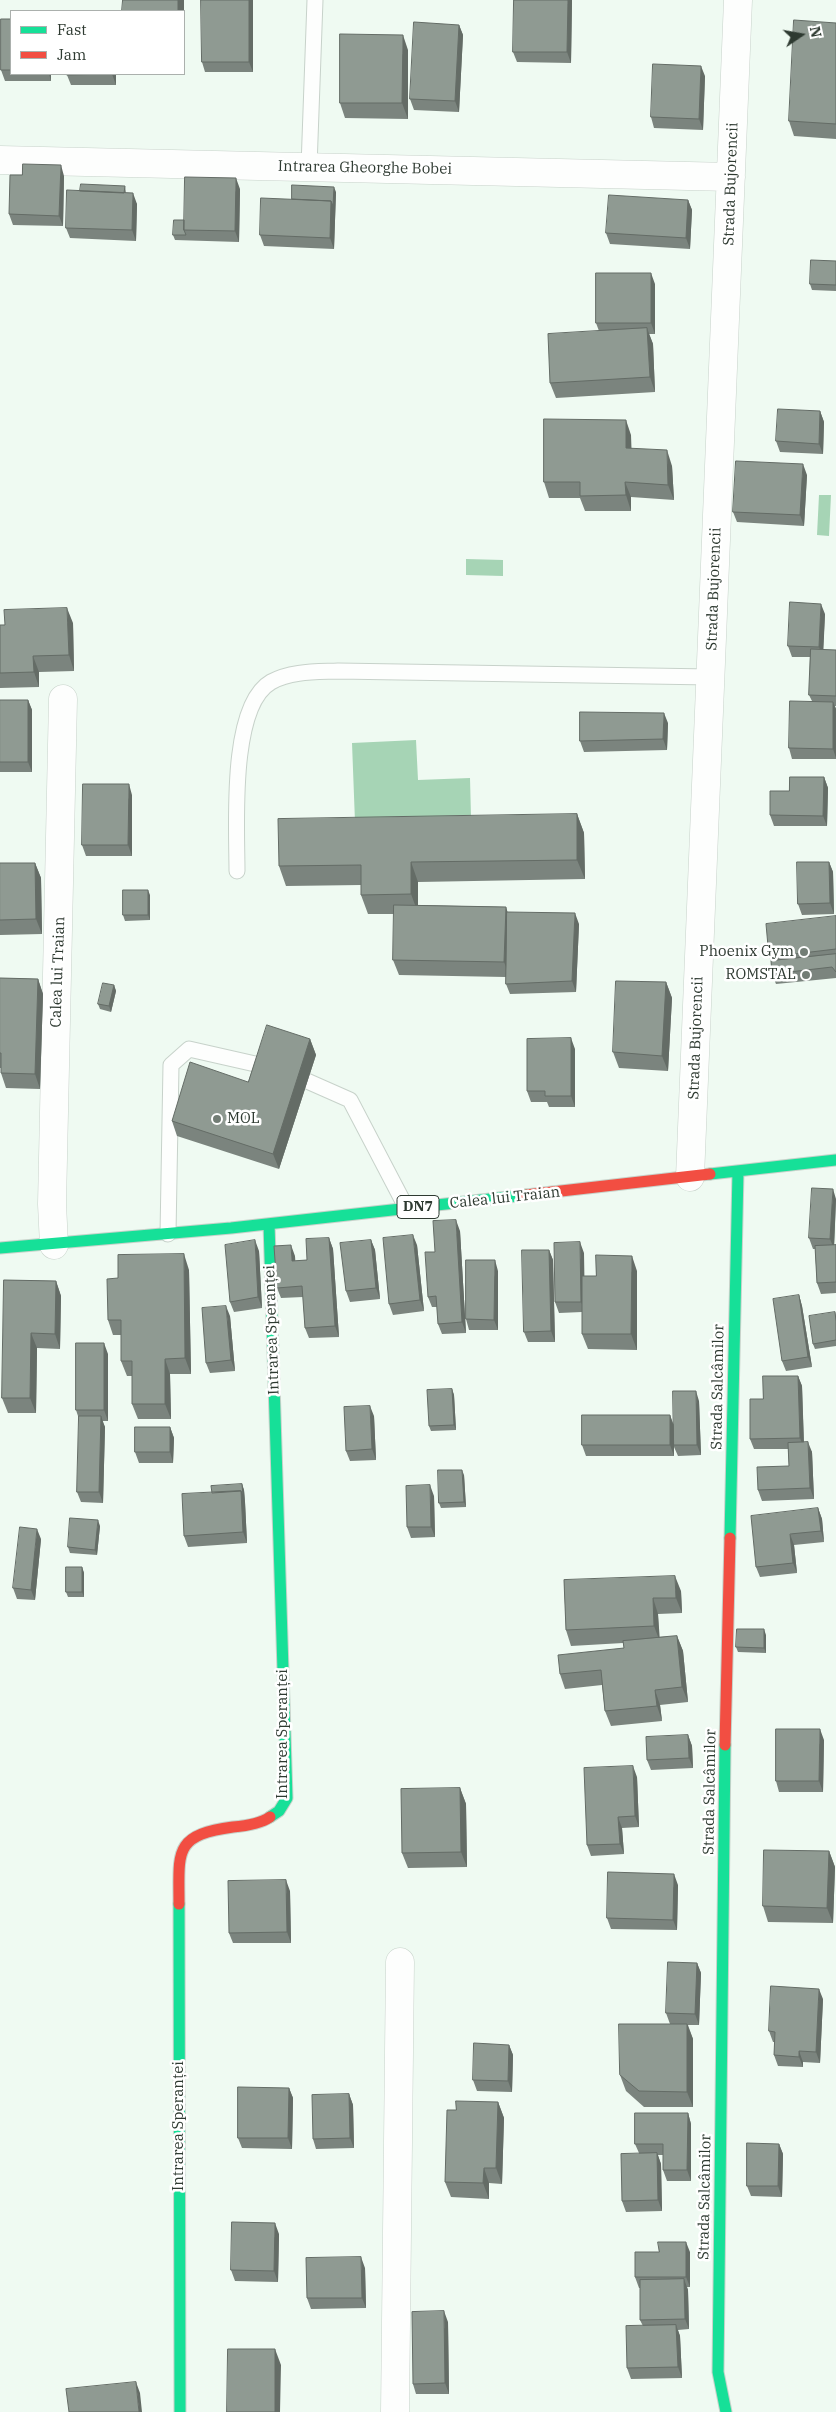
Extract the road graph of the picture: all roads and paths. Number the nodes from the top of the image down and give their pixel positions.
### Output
1 (315, 0) edge
2 (738, 0) edge
3 (0, 160) edge
4 (309, 167) junction
5 (731, 176) junction
6 (711, 678) junction
7 (63, 699) dead end
8 (238, 871) dead end
9 (264, 1066) edge
10 (307, 1082) dead end
11 (836, 1160) edge
12 (738, 1172) junction
13 (690, 1177) junction
14 (407, 1209) junction
15 (269, 1224) junction
16 (168, 1234) junction
17 (54, 1245) junction
18 (0, 1248) edge
19 (400, 1962) dead end
20 (180, 2412) edge
21 (396, 2412) edge
22 (726, 2412) edge

1 - 4 lane
2 - 5 street, Strada Bujorencii
3 - 4 street, Intrarea Gheorghe Bobei
4 - 5 street, Intrarea Gheorghe Bobei
5 - 6 street, Strada Bujorencii
6 - 8 lane
6 - 13 street, Strada Bujorencii
7 - 17 street, Calea lui Traian
9 - 16 lane
10 - 14 lane
11 - 12 main road, Calea lui Traian / DN7
12 - 13 main road, Calea lui Traian / DN7
12 - 22 main road, Strada Salcâmilor
13 - 14 main road, Calea lui Traian / DN7
14 - 15 main road, Calea lui Traian / DN7
15 - 16 main road, Calea lui Traian / DN7
15 - 20 main road, Intrarea Speranței
16 - 17 main road, Calea lui Traian / DN7
17 - 18 main road, Calea lui Traian / DN7
19 - 21 street

